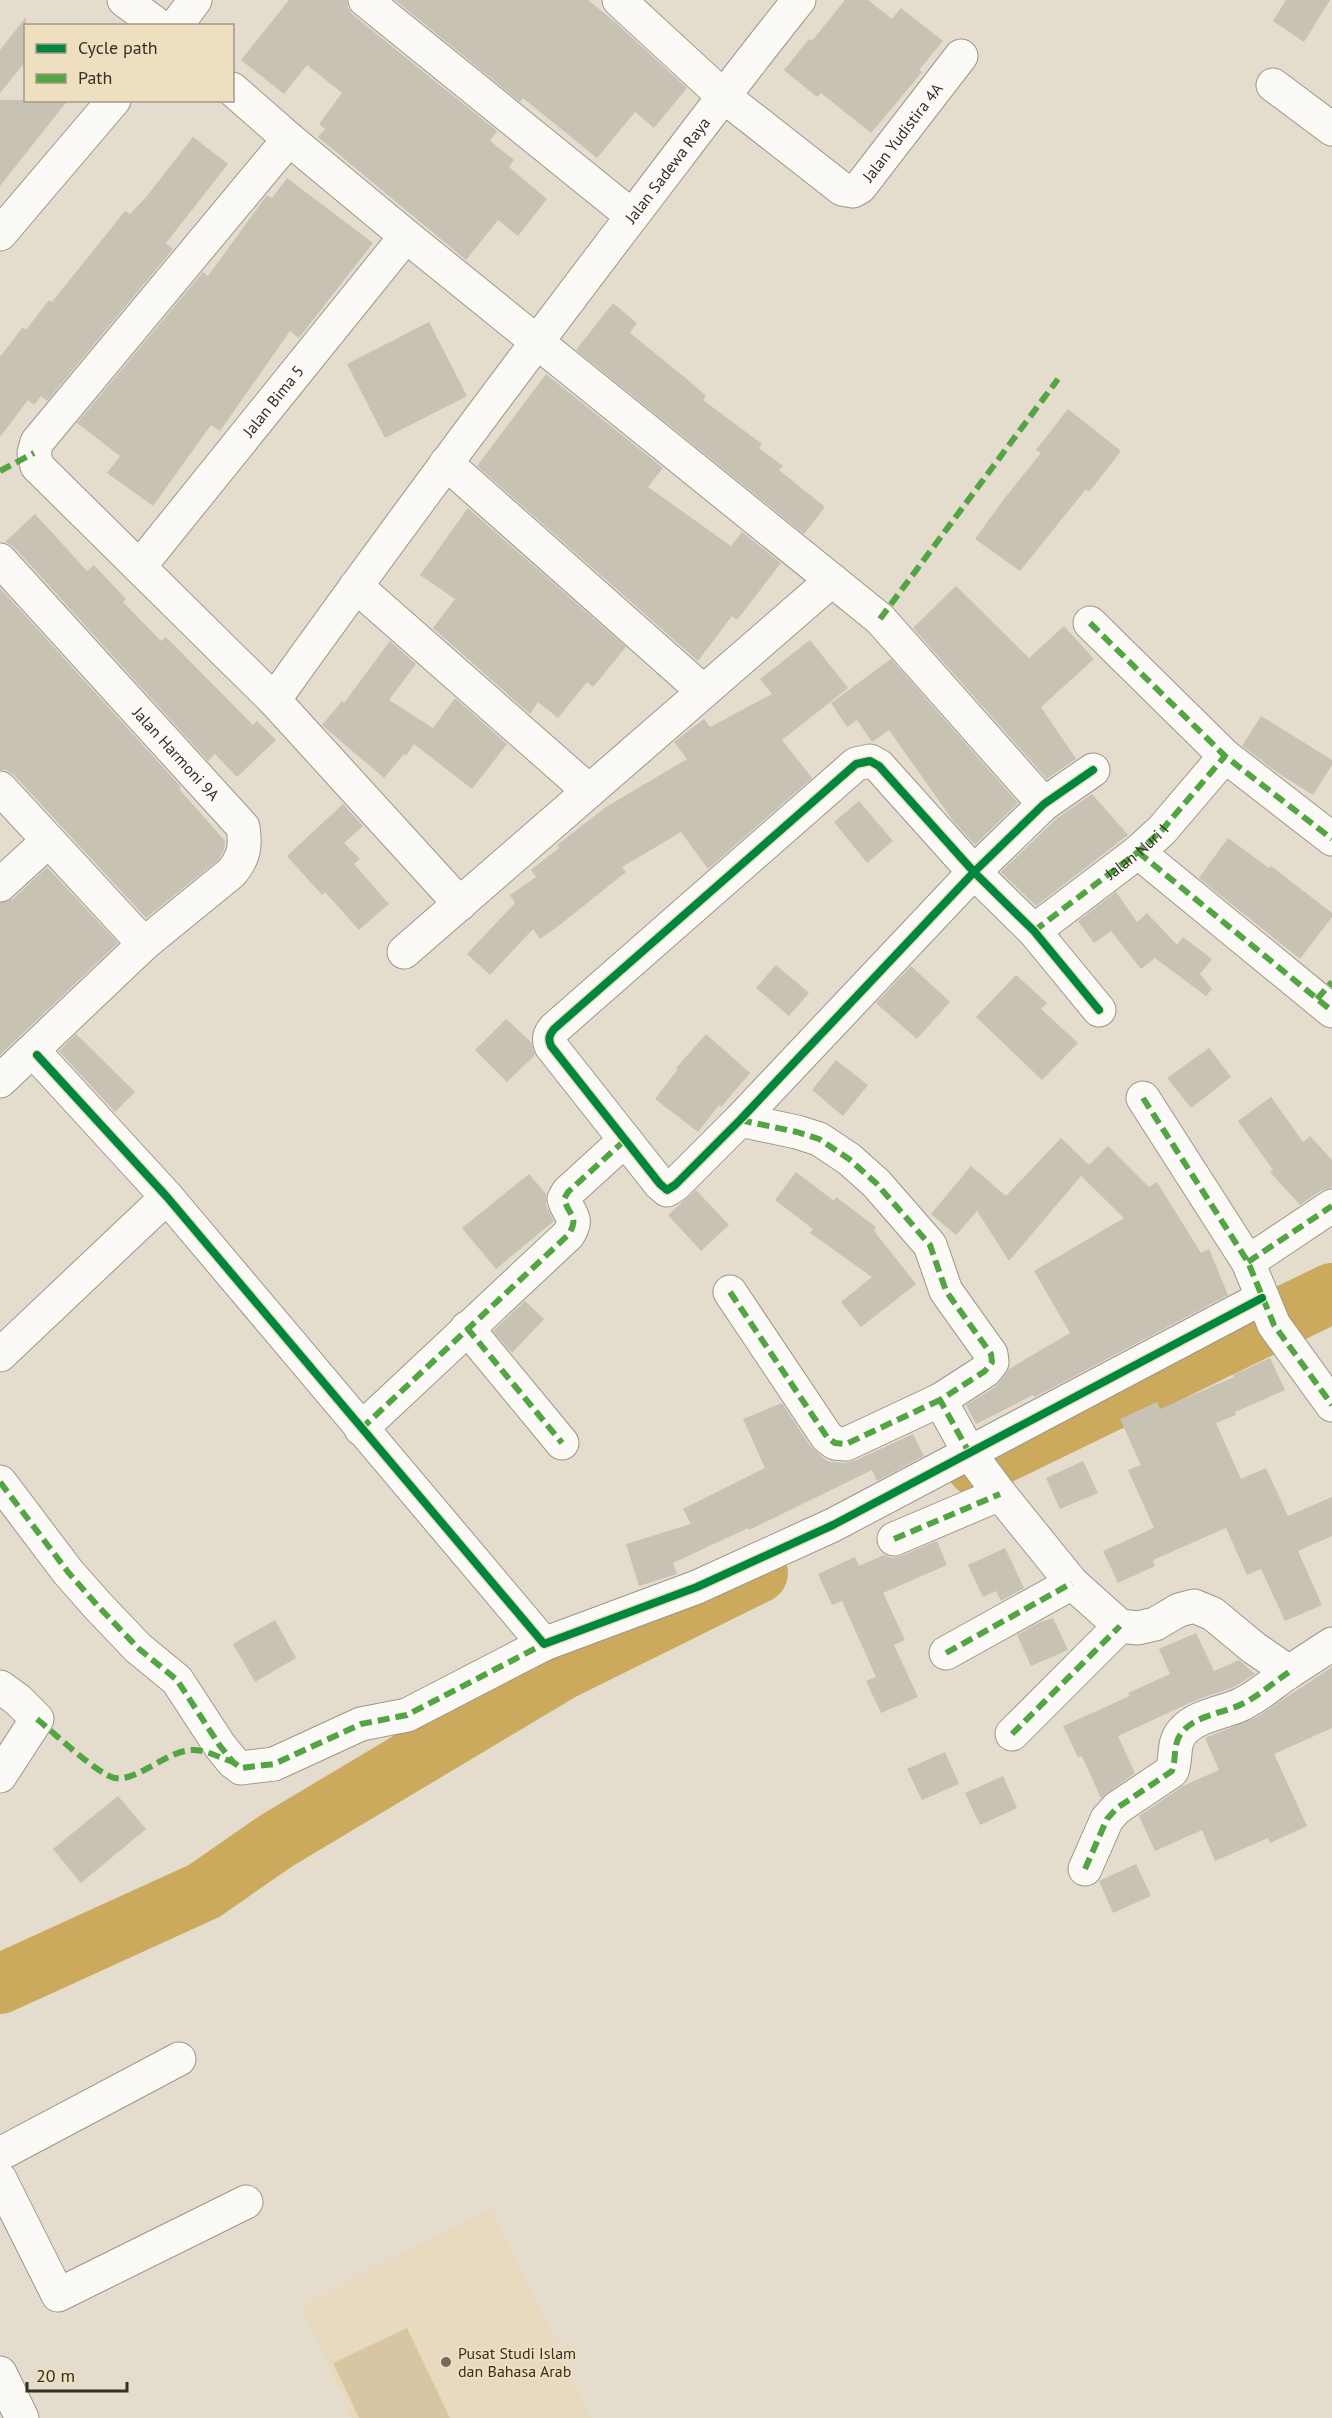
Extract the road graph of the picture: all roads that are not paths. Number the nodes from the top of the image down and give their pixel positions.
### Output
1 (124, 0) edge
2 (195, 0) edge
3 (365, 0) edge
4 (619, 0) edge
5 (799, 0) edge
6 (156, 24) edge
7 (177, 24) edge
8 (961, 56) dead end
9 (1273, 85) dead end
10 (234, 91) edge
11 (722, 95) junction
12 (112, 102) edge
13 (1332, 129) edge
14 (290, 140) junction
15 (632, 216) junction
16 (0, 234) edge
17 (406, 236) junction
18 (536, 342) junction
19 (446, 463) junction
20 (0, 560) edge
21 (140, 566) junction
22 (832, 580) junction
23 (356, 586) junction
24 (1090, 623) dead end
25 (703, 691) junction
26 (274, 700) junction
27 (1225, 756) junction
28 (1093, 770) dead end
29 (0, 788) edge
30 (589, 791) junction
31 (1044, 804) junction
32 (1332, 839) edge
33 (48, 841) junction
34 (1138, 852) junction
35 (974, 872) junction
36 (0, 885) edge
37 (460, 904) junction
38 (1034, 931) junction
39 (144, 944) junction
40 (404, 952) dead end
41 (1327, 997) edge
42 (1099, 1010) dead end
43 (37, 1055) dead end
44 (0, 1081) edge
45 (1143, 1098) dead end
46 (740, 1120) junction
47 (625, 1140) junction
48 (166, 1197) junction
49 (1332, 1206) edge
50 (1248, 1262) junction
51 (730, 1292) dead end
52 (1267, 1311) junction
53 (467, 1328) junction
54 (0, 1355) edge
55 (940, 1400) junction
56 (1332, 1405) edge
57 (361, 1429) junction
58 (562, 1443) dead end
59 (972, 1457) junction
60 (0, 1482) edge
61 (997, 1491) junction
62 (894, 1539) dead end
63 (1072, 1583) junction
64 (1120, 1626) junction
65 (544, 1644) junction
66 (1332, 1644) edge
67 (946, 1653) dead end
68 (1289, 1672) junction
69 (0, 1688) edge
70 (1012, 1734) dead end
71 (0, 1776) edge
72 (1085, 1869) dead end
73 (179, 2059) dead end
74 (0, 2154) edge
75 (0, 2179) edge
76 (246, 2202) dead end
77 (0, 2373) edge
78 (22, 2418) edge

1 - 6 street
2 - 7 street
3 - 15 street
4 - 11 street
5 - 11 street, Jalan Sadewa Raya
8 - 11 street, Jalan Yudistira 4A
9 - 13 street
10 - 14 street
11 - 15 street, Jalan Sadewa Raya
12 - 16 street
14 - 17 street
14 - 21 street
15 - 18 street, Jalan Sadewa Raya
17 - 18 street
17 - 21 street, Jalan Bima 5
18 - 19 street, Jalan Sadewa Raya
18 - 22 street
19 - 23 street, Jalan Sadewa Raya
19 - 25 street
20 - 39 street, Jalan Harmoni 9A
21 - 26 street
22 - 25 street
22 - 31 street
23 - 26 street, Jalan Sadewa Raya
23 - 30 street
24 - 27 street
25 - 30 street
26 - 37 street
27 - 32 street
27 - 34 street, Jalan Nuri I
28 - 31 street
29 - 33 street
30 - 37 street
31 - 35 street
33 - 36 street
33 - 39 street
34 - 38 street, Jalan Nuri I
34 - 41 street
35 - 38 street
35 - 46 street
35 - 47 street
37 - 40 street
38 - 42 street
39 - 44 street, Jalan Harmoni 9A
43 - 48 street
45 - 50 street
46 - 47 street
46 - 55 street
47 - 53 street
48 - 54 street
48 - 57 street
49 - 50 street
50 - 52 street
51 - 55 street
52 - 56 street
52 - 59 street
53 - 57 street
53 - 58 street
55 - 59 street
57 - 65 street
59 - 61 street
59 - 65 street
60 - 65 street
61 - 62 street
61 - 63 street
63 - 64 street
63 - 67 street
64 - 68 street
64 - 70 street
66 - 68 street
68 - 72 street
69 - 71 street
73 - 74 street
75 - 76 street
77 - 78 street

